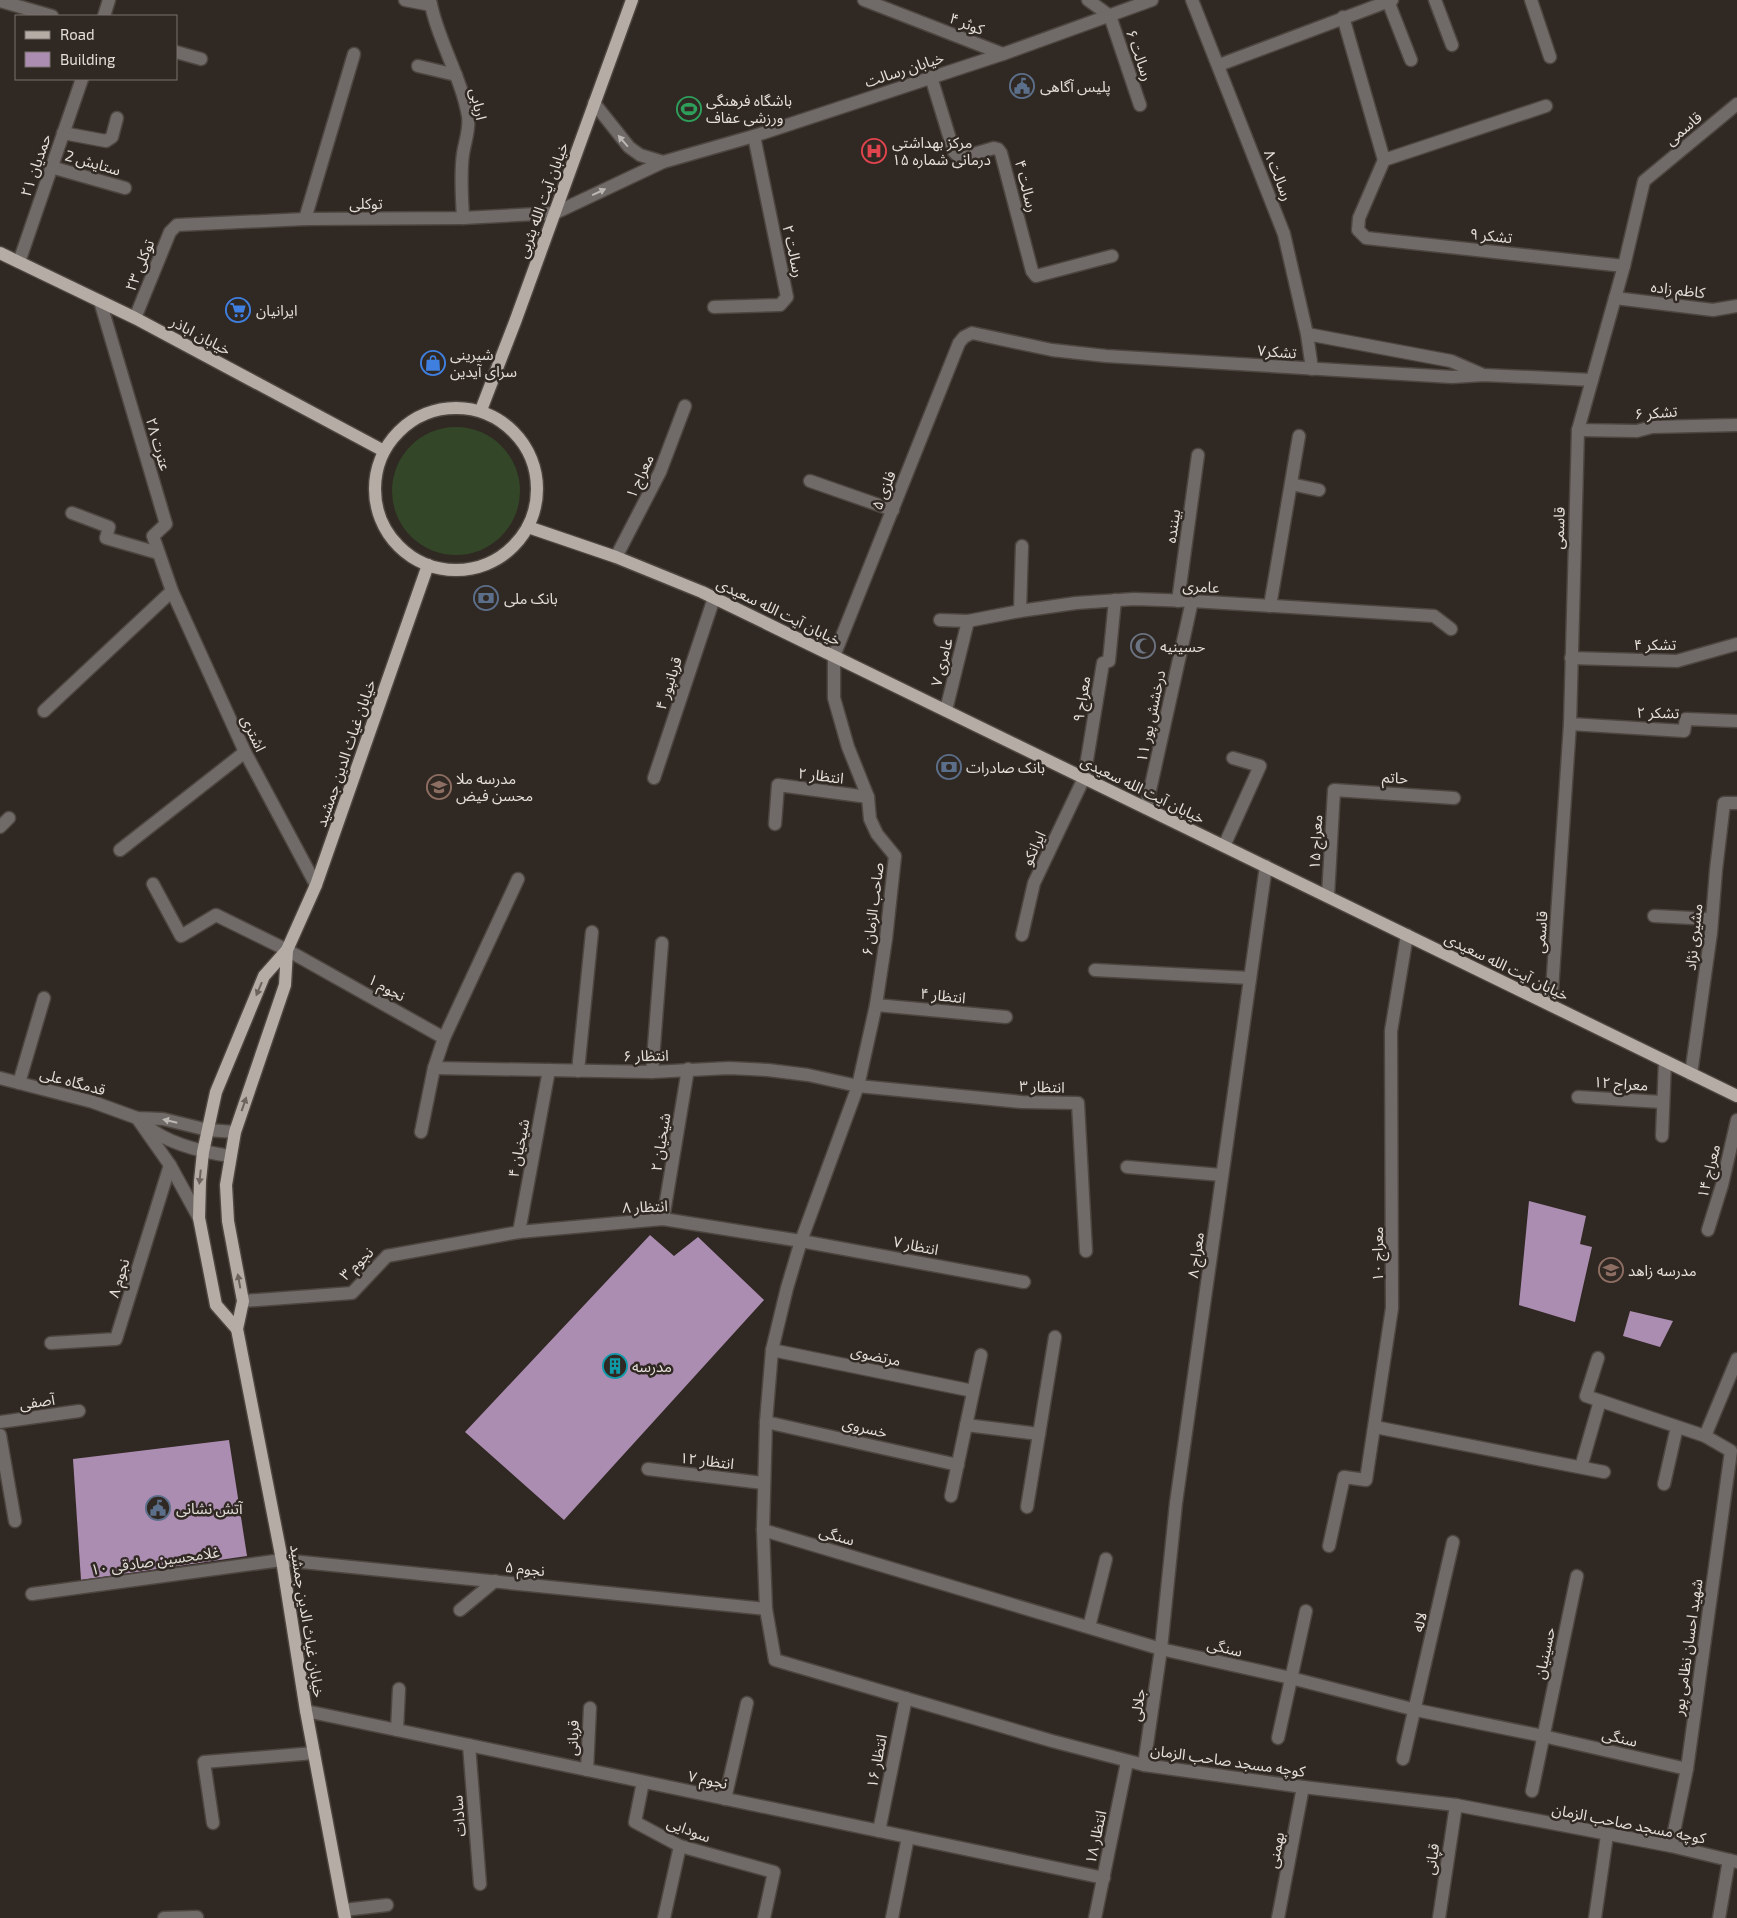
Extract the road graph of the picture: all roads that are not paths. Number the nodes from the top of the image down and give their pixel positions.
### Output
1 (0, 0) edge
2 (109, 0) edge
3 (406, 0) edge
4 (632, 0) edge
5 (864, 0) edge
6 (1088, 0) edge
7 (1152, 0) edge
8 (1192, 0) edge
9 (1436, 0) edge
10 (1531, 0) edge
11 (1390, 1) edge
12 (430, 3) edge
13 (49, 15) edge
14 (104, 15) edge
15 (1110, 16) junction
16 (1344, 17) junction
17 (1452, 46) dead end
18 (178, 52) edge
19 (354, 54) dead end
20 (1003, 54) junction
21 (1550, 57) dead end
22 (201, 58) dead end
23 (1411, 60) dead end
24 (1219, 65) junction
25 (418, 66) dead end
26 (456, 75) junction
27 (931, 77) junction
28 (82, 80) edge
29 (594, 103) junction
30 (1737, 104) edge
31 (1140, 105) dead end
32 (1546, 106) dead end
33 (117, 118) dead end
34 (63, 133) junction
35 (754, 136) junction
36 (1384, 160) junction
37 (663, 162) junction
38 (51, 167) junction
39 (126, 188) dead end
40 (555, 213) junction
41 (463, 218) junction
42 (305, 219) junction
43 (176, 225) joint
44 (0, 252) edge
45 (1112, 256) dead end
46 (19, 262) junction
47 (1624, 266) junction
48 (1615, 298) junction
49 (100, 301) junction
50 (1737, 306) edge
51 (714, 307) dead end
52 (135, 318) junction
53 (1307, 334) junction
54 (964, 337) joint
55 (1312, 369) junction
56 (1484, 375) junction
57 (1592, 380) junction
58 (685, 406) dead end
59 (481, 410) junction
60 (1737, 425) edge
61 (1578, 430) junction
62 (1299, 436) dead end
63 (384, 451) junction
64 (1198, 455) dead end
65 (810, 481) dead end
66 (1291, 484) junction
67 (1319, 490) dead end
68 (893, 510) junction
69 (72, 513) dead end
70 (528, 527) junction
71 (1022, 546) dead end
72 (158, 553) junction
73 (616, 556) junction
74 (428, 565) junction
75 (172, 591) junction
76 (714, 598) junction
77 (1115, 600) junction
78 (1178, 601) junction
79 (1192, 601) junction
80 (1270, 606) junction
81 (1020, 611) junction
82 (940, 620) dead end
83 (968, 621) junction
84 (1451, 629) dead end
85 (1737, 644) edge
86 (834, 656) junction
87 (1571, 658) junction
88 (946, 710) junction
89 (44, 711) dead end
90 (1737, 721) edge
91 (1570, 724) junction
92 (244, 752) junction
93 (1233, 758) dead end
94 (654, 778) dead end
95 (1084, 778) junction
96 (1334, 790) joint
97 (868, 797) junction
98 (1454, 798) dead end
99 (1737, 803) edge
100 (1146, 808) junction
101 (774, 824) dead end
102 (1224, 846) junction
103 (120, 850) dead end
104 (1266, 866) junction
105 (518, 879) dead end
106 (153, 884) dead end
107 (316, 885) junction
108 (1328, 896) junction
109 (1654, 916) dead end
110 (1711, 919) junction
111 (592, 932) dead end
112 (1022, 935) dead end
113 (1407, 935) junction
114 (662, 943) dead end
115 (287, 950) junction
116 (1094, 970) dead end
117 (1250, 978) junction
118 (44, 998) dead end
119 (876, 1005) junction
120 (1551, 1005) junction
121 (1006, 1017) dead end
122 (444, 1038) junction
123 (1665, 1061) junction
124 (434, 1068) junction
125 (549, 1070) junction
126 (688, 1070) junction
127 (578, 1071) junction
128 (652, 1072) junction
129 (1691, 1074) junction
130 (0, 1078) edge
131 (19, 1083) junction
132 (858, 1086) junction
133 (1737, 1096) edge
134 (1578, 1097) dead end
135 (1662, 1102) junction
136 (136, 1118) junction
137 (1737, 1120) edge
138 (208, 1130) junction
139 (235, 1132) junction
140 (421, 1132) dead end
141 (1662, 1136) dead end
142 (204, 1152) junction
143 (230, 1156) junction
144 (170, 1164) junction
145 (1127, 1167) dead end
146 (1222, 1175) junction
147 (199, 1218) junction
148 (664, 1219) junction
149 (1708, 1230) dead end
150 (519, 1232) junction
151 (801, 1241) junction
152 (1086, 1251) dead end
153 (1024, 1282) dead end
154 (243, 1301) junction
155 (237, 1329) junction
156 (1055, 1337) dead end
157 (51, 1343) dead end
158 (772, 1350) junction
159 (981, 1355) dead end
160 (1598, 1358) dead end
161 (1736, 1366) edge
162 (973, 1391) junction
163 (1600, 1402) junction
164 (79, 1411) dead end
165 (0, 1422) edge
166 (766, 1422) junction
167 (966, 1425) junction
168 (1375, 1427) junction
169 (1677, 1427) junction
170 (1039, 1434) junction
171 (0, 1435) edge
172 (1705, 1436) junction
173 (958, 1464) junction
174 (1581, 1467) junction
175 (648, 1470) dead end
176 (1604, 1472) dead end
177 (763, 1483) junction
178 (1664, 1484) dead end
179 (951, 1496) dead end
180 (1027, 1507) dead end
181 (15, 1521) dead end
182 (763, 1530) junction
183 (1453, 1542) dead end
184 (1329, 1546) dead end
185 (1106, 1559) dead end
186 (282, 1560) junction
187 (1577, 1576) dead end
188 (495, 1581) junction
189 (32, 1594) dead end
190 (766, 1609) junction
191 (460, 1610) dead end
192 (1306, 1611) dead end
193 (1089, 1627) junction
194 (1161, 1649) junction
195 (1291, 1678) junction
196 (400, 1690) dead end
197 (906, 1698) junction
198 (747, 1703) dead end
199 (590, 1708) dead end
200 (1416, 1710) junction
201 (306, 1711) junction
202 (397, 1730) junction
203 (1543, 1736) junction
204 (1278, 1738) dead end
205 (469, 1745) junction
206 (314, 1753) junction
207 (1403, 1759) dead end
208 (1127, 1762) junction
209 (1144, 1765) junction
210 (1687, 1769) junction
211 (587, 1770) junction
212 (643, 1782) junction
213 (1303, 1787) junction
214 (1532, 1791) dead end
215 (725, 1799) junction
216 (1456, 1805) junction
217 (212, 1823) dead end
218 (879, 1831) junction
219 (1608, 1835) junction
220 (908, 1837) junction
221 (680, 1846) junction
222 (1671, 1846) junction
223 (1733, 1861) edge
224 (1104, 1878) junction
225 (480, 1884) dead end
226 (387, 1904) dead end
227 (344, 1914) edge
228 (164, 1918) edge
229 (197, 1918) edge
230 (664, 1918) edge
231 (764, 1918) edge
232 (892, 1918) edge
233 (1095, 1918) edge
234 (1278, 1918) edge
235 (1439, 1918) edge
236 (1594, 1918) edge
237 (1719, 1918) edge

1 - 13 street
2 - 14 street
3 - 12 street
4 - 29 main road, خیابان آیت الله یثربی
5 - 20 street, کوثر ۴
6 - 15 street
7 - 15 street, خیابان رسالت
8 - 24 street, رسالت ۸
9 - 17 street
10 - 21 street
11 - 16 street
11 - 23 street
12 - 26 street, اربابی
15 - 20 street, خیابان رسالت
15 - 31 street, رسالت ۶
16 - 24 street
16 - 36 street
18 - 22 street
19 - 42 street
20 - 27 street, خیابان رسالت
24 - 53 street, رسالت ۸
25 - 26 street
26 - 41 street, اربابی
27 - 35 street, خیابان رسالت
27 - 45 street, رسالت ۴
28 - 34 street, حمدیان ۲۱
37 -> 29 street
29 - 40 main road, خیابان آیت الله یثربی
30 - 47 street, قاسمی
32 - 36 street
33 - 34 street
34 - 38 street, حمدیان ۲۱
35 - 37 street, خیابان رسالت
35 - 51 street, رسالت ۲
36 - 47 street, تشکر ۹
40 -> 37 street, خیابان رسالت
38 - 39 street, ستایش 2
38 - 46 street, حمدیان ۲۱
40 - 41 street, توکلی
40 - 59 main road, خیابان آیت الله یثربی
41 - 42 street, توکلی
42 - 43 street, توکلی
43 - 52 street, توکلی ۲۳
44 - 46 main road, خیابان اباذر
46 - 49 main road, خیابان اباذر
47 - 48 street, قاسمی
48 - 50 street, کاظم زاده
48 - 57 street, قاسمی
49 - 52 main road, خیابان اباذر
49 - 72 street, عترت ۲۸
52 - 63 main road, خیابان اباذر
53 - 55 street, رسالت ۸
53 - 56 street
54 - 55 street, تشکر۷
54 - 68 street, فلزی ۵
55 - 56 street, تشکر۷
56 - 57 street, تشکر۷
57 - 61 street, قاسمی
58 - 73 street, معراج ۱
59 - 63 main road
59 - 70 main road
60 - 61 street, تشکر ۶
61 - 87 street, قاسمی
62 - 66 street
63 - 74 main road
64 - 78 street, بیننده
65 - 68 street
66 - 67 street
66 - 80 street
68 - 86 street, فلزی ۵
69 - 72 street
70 - 73 main road, خیابان آیت الله سعیدی
70 - 74 main road
71 - 81 street
72 - 75 street, عترت ۲۸
73 - 76 main road, خیابان آیت الله سعیدی
74 - 107 main road, خیابان غیاث الدین جمشید
75 - 89 street
75 - 92 street, اشتری
76 - 86 main road, خیابان آیت الله سعیدی
76 - 94 street, قربانپور ۴
77 - 78 street, عامری
77 - 81 street, عامری
77 - 95 street, معراج ۹
78 - 79 street, عامری
79 - 80 street, عامری
79 - 100 street, درخشش پور ۱۱
80 - 84 street, عامری
81 - 83 street, عامری
82 - 83 street, عامری
83 - 88 street, عامری ۷
85 - 87 street, تشکر ۴
86 - 88 main road, خیابان آیت الله سعیدی
86 - 97 street, صاحب الزمان ۶
87 - 91 street, قاسمی
88 - 95 main road, خیابان آیت الله سعیدی
90 - 91 street, تشکر ۲
91 - 120 street, قاسمی
92 - 103 street
92 - 107 street, اشتری
93 - 102 street
95 - 100 main road, خیابان آیت الله سعیدی
95 - 112 street, ایرانکو
96 - 98 street, حاتم
96 - 108 street, معراج ۱۵
97 - 101 street, انتظار ۲
97 - 119 street, صاحب الزمان ۶
99 - 110 street, مشیری نژاد
100 - 102 main road, خیابان آیت الله سعیدی
102 - 104 main road, خیابان آیت الله سعیدی
104 - 108 main road, خیابان آیت الله سعیدی
104 - 117 street, معراج ۸
105 - 122 street
106 - 115 street
107 - 115 main road, خیابان غیاث الدین جمشید
108 - 113 main road, خیابان آیت الله سعیدی
109 - 110 street
110 - 129 street, مشیری نژاد
111 - 127 street
113 - 120 main road, خیابان آیت الله سعیدی
113 - 168 street, معراج ۱۰
114 - 128 street
115 - 122 street, نجوم ۱
115 -> 138 main road, خیابان غیاث الدین جمشید
139 -> 115 main road, خیابان غیاث الدین جمشید
116 - 117 street
117 - 146 street, معراج ۸
118 - 131 street
119 - 121 street, انتظار ۴
119 - 132 street, صاحب الزمان ۶
120 - 123 main road, خیابان آیت الله سعیدی
122 - 124 street
123 - 129 main road, خیابان آیت الله سعیدی
123 - 135 street, معراج ۱۲
124 - 125 street, انتظار ۶
124 - 140 street
125 - 127 street, انتظار ۶
125 - 150 street, شیخیان ۴
126 - 128 street, انتظار ۶
126 - 132 street, انتظار ۶
126 - 148 street, شیخیان ۲
127 - 128 street, انتظار ۶
129 - 133 main road, خیابان آیت الله سعیدی
130 - 131 street, قدمگاه علی
131 - 136 street, قدمگاه علی
132 - 151 street, صاحب الزمان ۶
132 - 152 street, انتظار ۳
134 - 135 street, معراج ۱۲
135 - 141 street, معراج ۱۲
138 -> 136 street
136 - 142 street
136 - 144 street
137 - 149 street, معراج ۱۴
138 - 139 street
138 - 142 main road, خیابان غیاث الدین جمشید
139 - 143 main road, خیابان غیاث الدین جمشید
142 - 143 street
142 -> 147 main road, خیابان غیاث الدین جمشید
154 -> 143 main road, خیابان غیاث الدین جمشید
144 - 147 street
144 - 157 street, نجوم ۸
145 - 146 street
146 - 194 street, معراج ۸
147 - 155 main road, خیابان غیاث الدین جمشید
148 - 150 street, انتظار ۸
148 - 151 street, انتظار ۸
150 - 154 street, نجوم ۳
151 - 153 street, انتظار ۷
151 - 158 street, صاحب الزمان ۶
154 - 155 main road, خیابان غیاث الدین جمشید
155 - 186 main road, خیابان غیاث الدین جمشید
156 - 170 street
158 - 162 street, مرتضوی
158 - 166 street, صاحب الزمان ۶
159 - 162 street
160 - 163 street
161 - 172 street
162 - 167 street
163 - 169 street
163 - 174 street
164 - 165 street, آصفی
166 - 173 street, خسروی
166 - 177 street, صاحب الزمان ۶
167 - 170 street
167 - 173 street
168 - 174 street
168 - 184 street, معراج ۱۰
169 - 172 street
169 - 178 street
170 - 180 street
171 - 181 street
172 - 210 street, شهید احسان نظامی پور
173 - 179 street
174 - 176 street
175 - 177 street, انتظار ۱۲
177 - 182 street, صاحب الزمان ۶
182 - 190 street, صاحب الزمان ۶
182 - 193 street, سنگی
183 - 200 street, لاله
185 - 193 street
186 - 188 street, نجوم ۵
186 - 189 street, غلامحسین صادقی ۱۰
186 - 201 main road, خیابان غیاث الدین جمشید
187 - 203 street, حسینیان
188 - 190 street, نجوم ۵
188 - 191 street
190 - 197 street, کوچه مسجد صاحب الزمان
192 - 195 street
193 - 194 street, سنگی
194 - 195 street, سنگی
194 - 209 street, جلالی
195 - 200 street, سنگی
195 - 204 street
196 - 202 street
197 - 208 street, کوچه مسجد صاحب الزمان
197 - 218 street, انتظار ۱۶
198 - 215 street
199 - 211 street, قربانی
200 - 203 street, سنگی
200 - 207 street, لاله
201 - 202 street, نجوم ۷
201 - 206 main road, خیابان غیاث الدین جمشید
202 - 205 street, نجوم ۷
203 - 210 street, سنگی
203 - 214 street, حسینیان
205 - 211 street, نجوم ۷
205 - 225 street, سادات
206 - 217 street
206 - 227 main road, خیابان غیاث الدین جمشید
208 - 209 street, کوچه مسجد صاحب الزمان
208 - 224 street, انتظار ۱۸
209 - 213 street, کوچه مسجد صاحب الزمان
210 - 222 street, شهید احسان نظامی پور
211 - 212 street, نجوم ۷
212 - 215 street, نجوم ۷
212 - 221 street, سودایی
213 - 216 street, کوچه مسجد صاحب الزمان
213 - 234 street, بهمنی
215 - 218 street, نجوم ۷
216 - 219 street, کوچه مسجد صاحب الزمان
216 - 235 street, قپانی
218 - 220 street, نجوم ۷
219 - 222 street, کوچه مسجد صاحب الزمان
219 - 236 street
220 - 224 street, نجوم ۷
220 - 232 street
221 - 230 street
221 - 231 street, سودایی
222 - 223 street, کوچه مسجد صاحب الزمان
223 - 237 street
224 - 233 street, انتظار ۱۸
226 - 227 street
228 - 229 street

